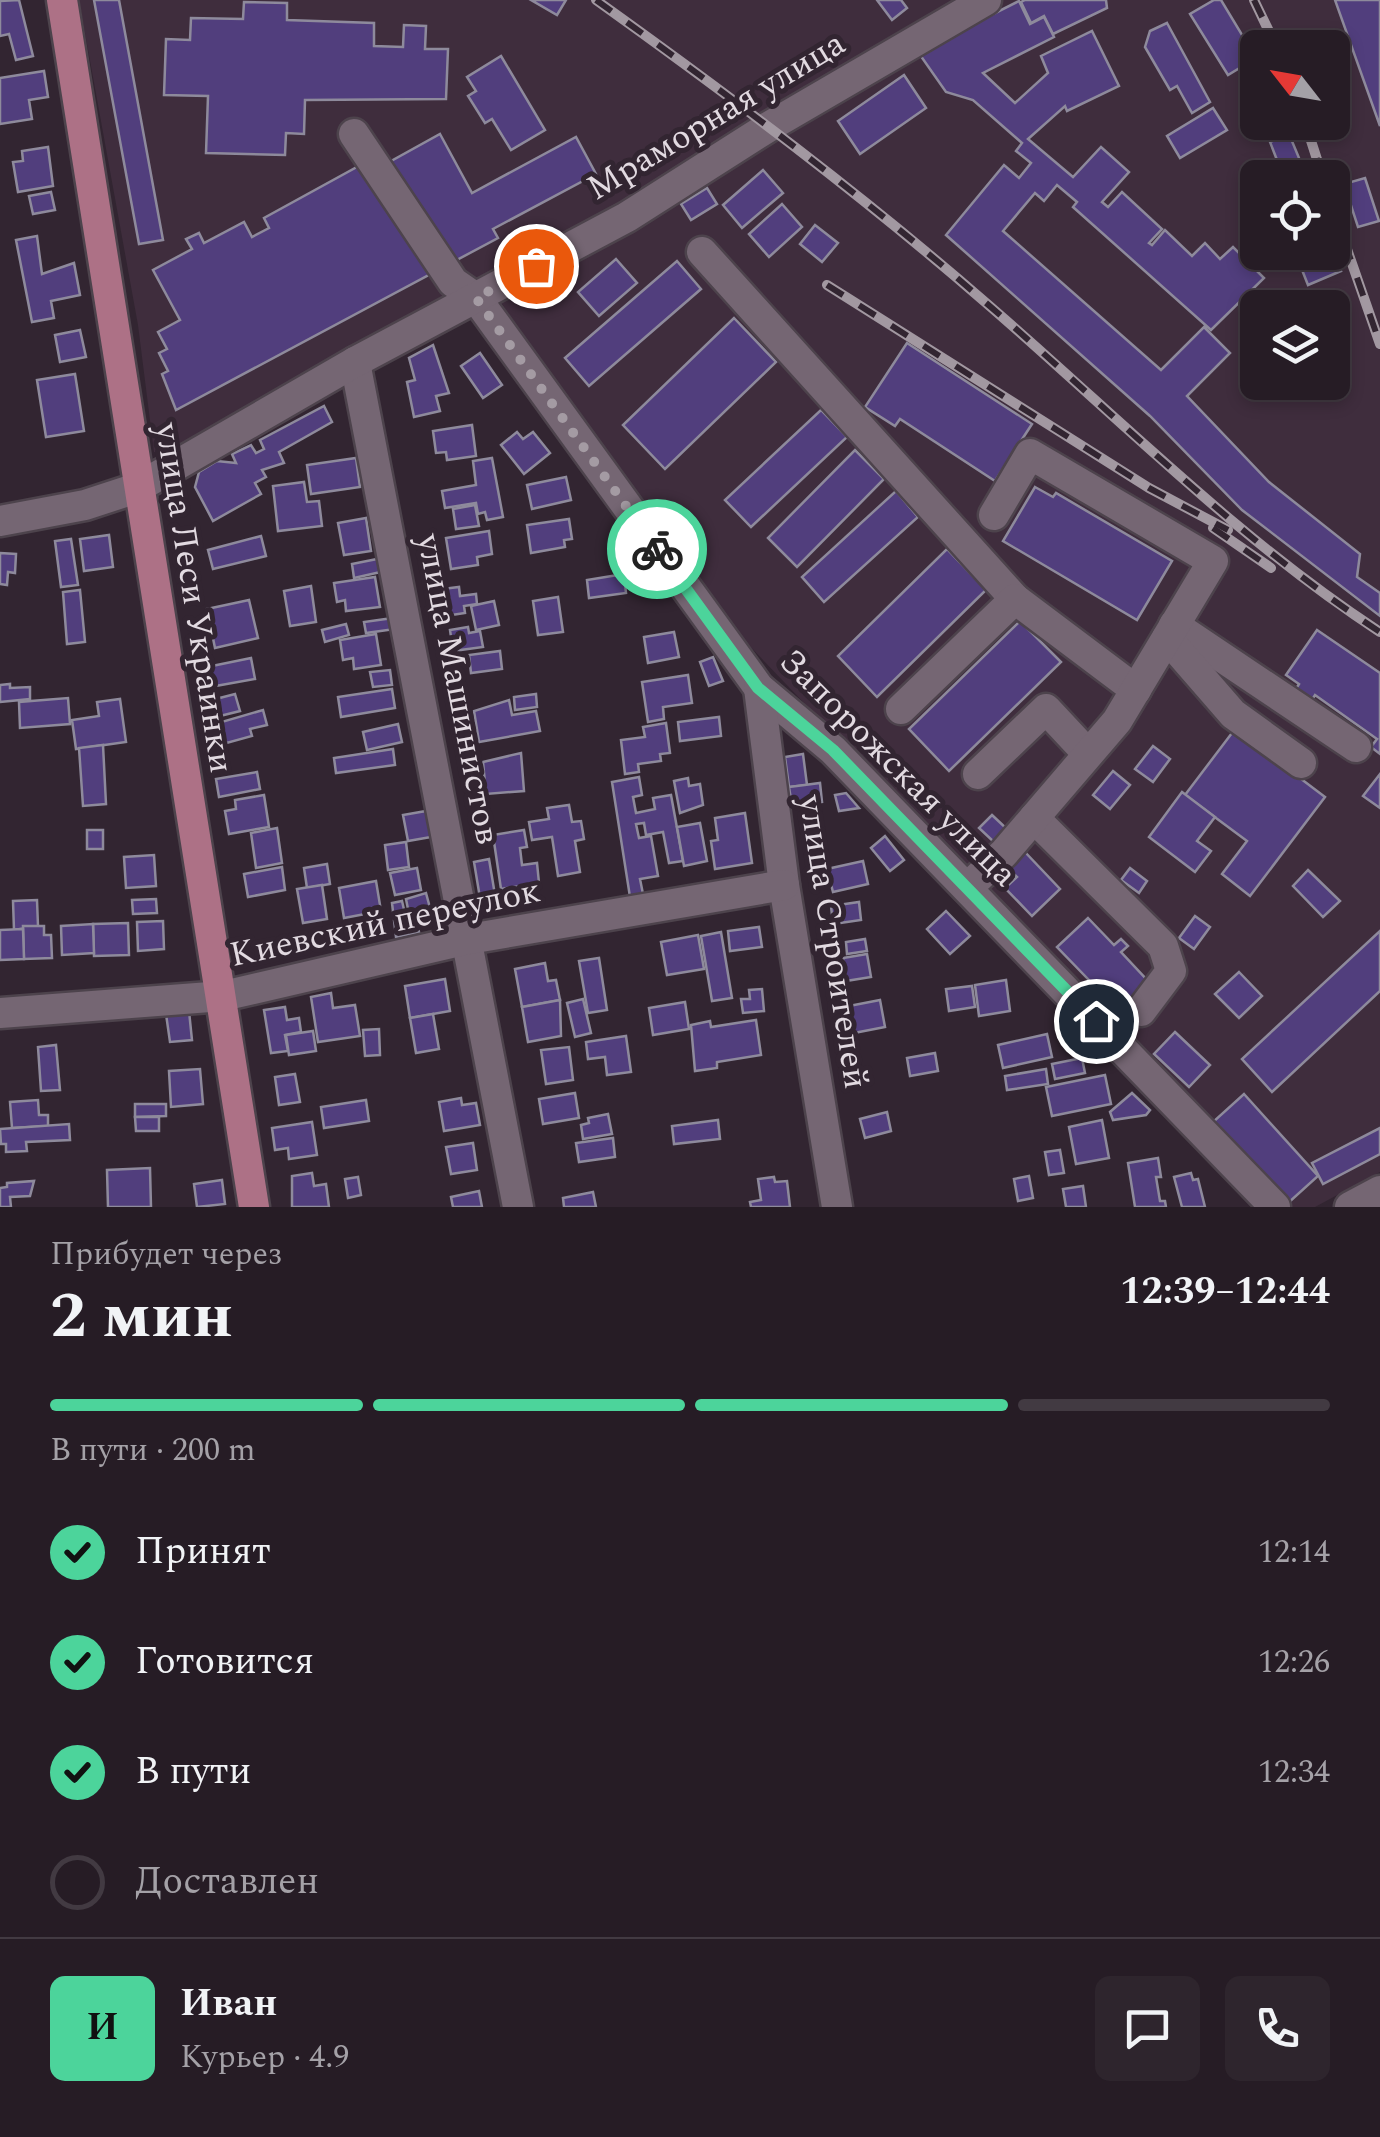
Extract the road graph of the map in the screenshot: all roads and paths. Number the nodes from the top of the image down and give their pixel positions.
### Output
1 (62, 0) edge
2 (986, 0) edge
3 (354, 134) dead end
4 (702, 252) dead end
5 (476, 298) junction
6 (355, 362) junction
7 (137, 488) junction
8 (994, 515) dead end
9 (0, 521) edge
10 (1015, 599) junction
11 (1171, 631) junction
12 (758, 688) junction
13 (1136, 690) junction
14 (900, 708) dead end
15 (1356, 748) dead end
16 (1088, 754) junction
17 (1302, 763) dead end
18 (978, 774) dead end
19 (1034, 818) junction
20 (784, 884) junction
21 (967, 888) junction
22 (469, 939) junction
23 (223, 996) junction
24 (1142, 1011) dead end
25 (0, 1012) edge
26 (1380, 1191) edge
27 (254, 1207) edge
28 (518, 1207) edge
29 (837, 1207) edge
30 (1275, 1207) edge
31 (1350, 1207) edge

1 - 7 main road, улица Леси Украинки
2 - 5 street, Мраморная улица
3 - 5 street, Запорожская улица
4 - 10 street
5 - 6 street, Мраморная улица
5 - 12 street, Запорожская улица
6 - 7 street, Мраморная улица
6 - 22 street, улица Машинистов
7 - 9 street, Мраморная улица
7 - 23 main road, улица Леси Украинки
8 - 11 street
10 - 13 street
10 - 14 street
11 - 13 street
11 - 15 street
11 - 17 street
12 - 20 street, улица Строителей
12 - 21 street, Запорожская улица
13 - 16 street
16 - 18 street
16 - 19 street
19 - 21 street
19 - 24 street
20 - 22 street, Киевский переулок
20 - 29 street, улица Строителей
21 - 30 street, Запорожская улица
22 - 23 street, Киевский переулок
22 - 28 street, улица Машинистов
23 - 25 street, Киевский переулок
23 - 27 main road, улица Леси Украинки
26 - 31 street

